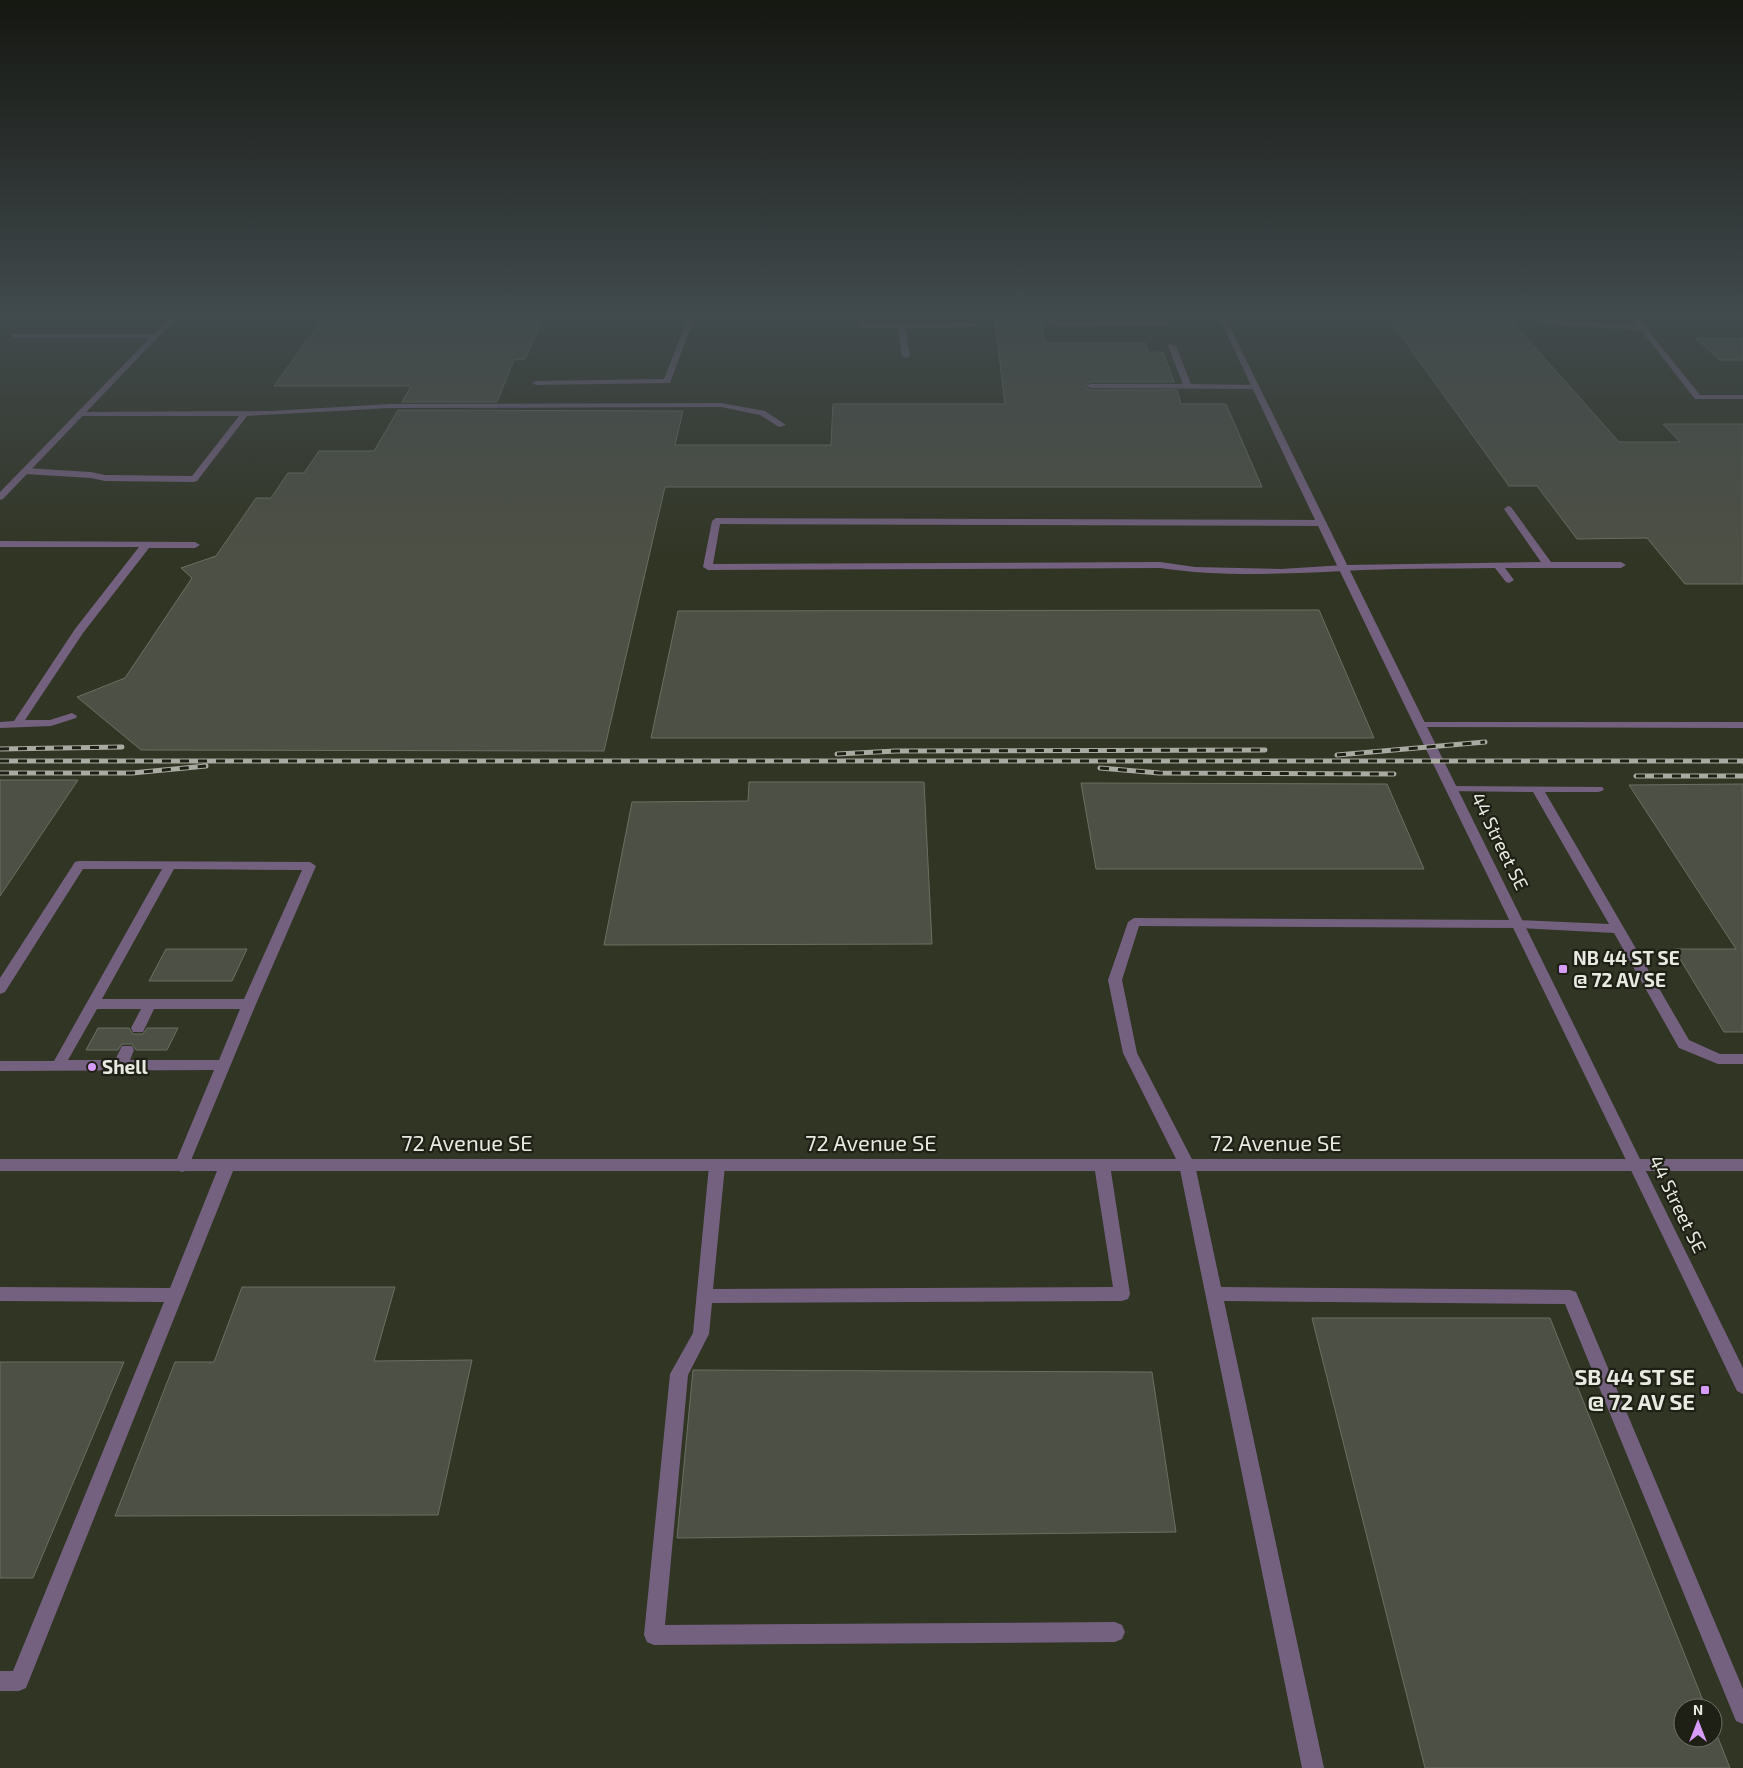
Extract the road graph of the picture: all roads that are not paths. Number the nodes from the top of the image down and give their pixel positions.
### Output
1 (98, 396) edge
2 (1261, 396) edge
3 (1697, 396) edge
4 (1743, 397) edge
5 (245, 413) junction
6 (80, 414) junction
7 (782, 425) dead end
8 (25, 470) junction
9 (0, 482) edge
10 (14, 482) junction
11 (0, 497) edge
12 (1508, 509) dead end
13 (1323, 523) junction
14 (0, 544) edge
15 (146, 545) junction
16 (195, 545) dead end
17 (1498, 565) junction
18 (1548, 565) junction
19 (1621, 565) dead end
20 (1344, 568) junction
21 (1509, 580) dead end
22 (72, 716) dead end
23 (17, 724) junction
24 (0, 725) edge
25 (1422, 725) junction
26 (1743, 725) edge
27 (1453, 789) junction
28 (1537, 789) junction
29 (1598, 789) dead end
30 (170, 866) junction
31 (1518, 924) junction
32 (1616, 929) junction
33 (0, 989) edge
34 (91, 1004) junction
35 (150, 1004) junction
36 (249, 1004) junction
37 (138, 1028) dead end
38 (127, 1050) dead end
39 (1743, 1059) edge
40 (223, 1065) junction
41 (0, 1066) edge
42 (58, 1066) junction
43 (120, 1066) junction
44 (0, 1165) edge
45 (1102, 1165) junction
46 (1187, 1165) junction
47 (1637, 1165) junction
48 (1743, 1165) edge
49 (182, 1166) junction
50 (227, 1166) junction
51 (717, 1166) junction
52 (0, 1294) edge
53 (1214, 1294) junction
54 (175, 1295) junction
55 (704, 1296) junction
56 (1743, 1386) edge
57 (1115, 1632) dead end
58 (0, 1681) edge
59 (1743, 1714) edge
60 (1313, 1768) edge

1 - 6 street
2 - 13 street, 44 Street SE
3 - 4 street
5 - 6 street
5 - 7 street
5 - 8 street
6 - 8 street
8 - 10 street
9 - 10 street
10 - 11 street
12 - 18 street
13 - 20 street, 44 Street SE
13 - 20 street
14 - 15 street
15 - 16 street
15 - 23 street
17 - 18 street
17 - 20 street
17 - 21 street
18 - 19 street
20 - 25 street, 44 Street SE
22 - 23 street
23 - 24 street
25 - 26 street
25 - 27 street, 44 Street SE
27 - 28 street
27 - 31 street, 44 Street SE
28 - 29 street
28 - 32 street
30 - 33 street
30 - 34 street
30 - 36 street
31 - 32 street
31 - 46 street
31 - 47 street, 44 Street SE
32 - 39 street
34 - 35 street
34 - 42 street
35 - 36 street
35 - 37 street
36 - 40 street
38 - 43 street
40 - 43 street
40 - 49 street
41 - 42 street
42 - 43 street
44 - 49 street, 72 Avenue SE
45 - 46 street, 72 Avenue SE
45 - 51 street, 72 Avenue SE
45 - 55 street
46 - 47 street, 72 Avenue SE
46 - 53 street
47 - 48 street, 72 Avenue SE
47 - 56 street, 44 Street SE
49 - 50 street, 72 Avenue SE
50 - 51 street, 72 Avenue SE
50 - 54 street
51 - 55 street
52 - 54 street
53 - 59 street
53 - 60 street
54 - 58 street
55 - 57 street

